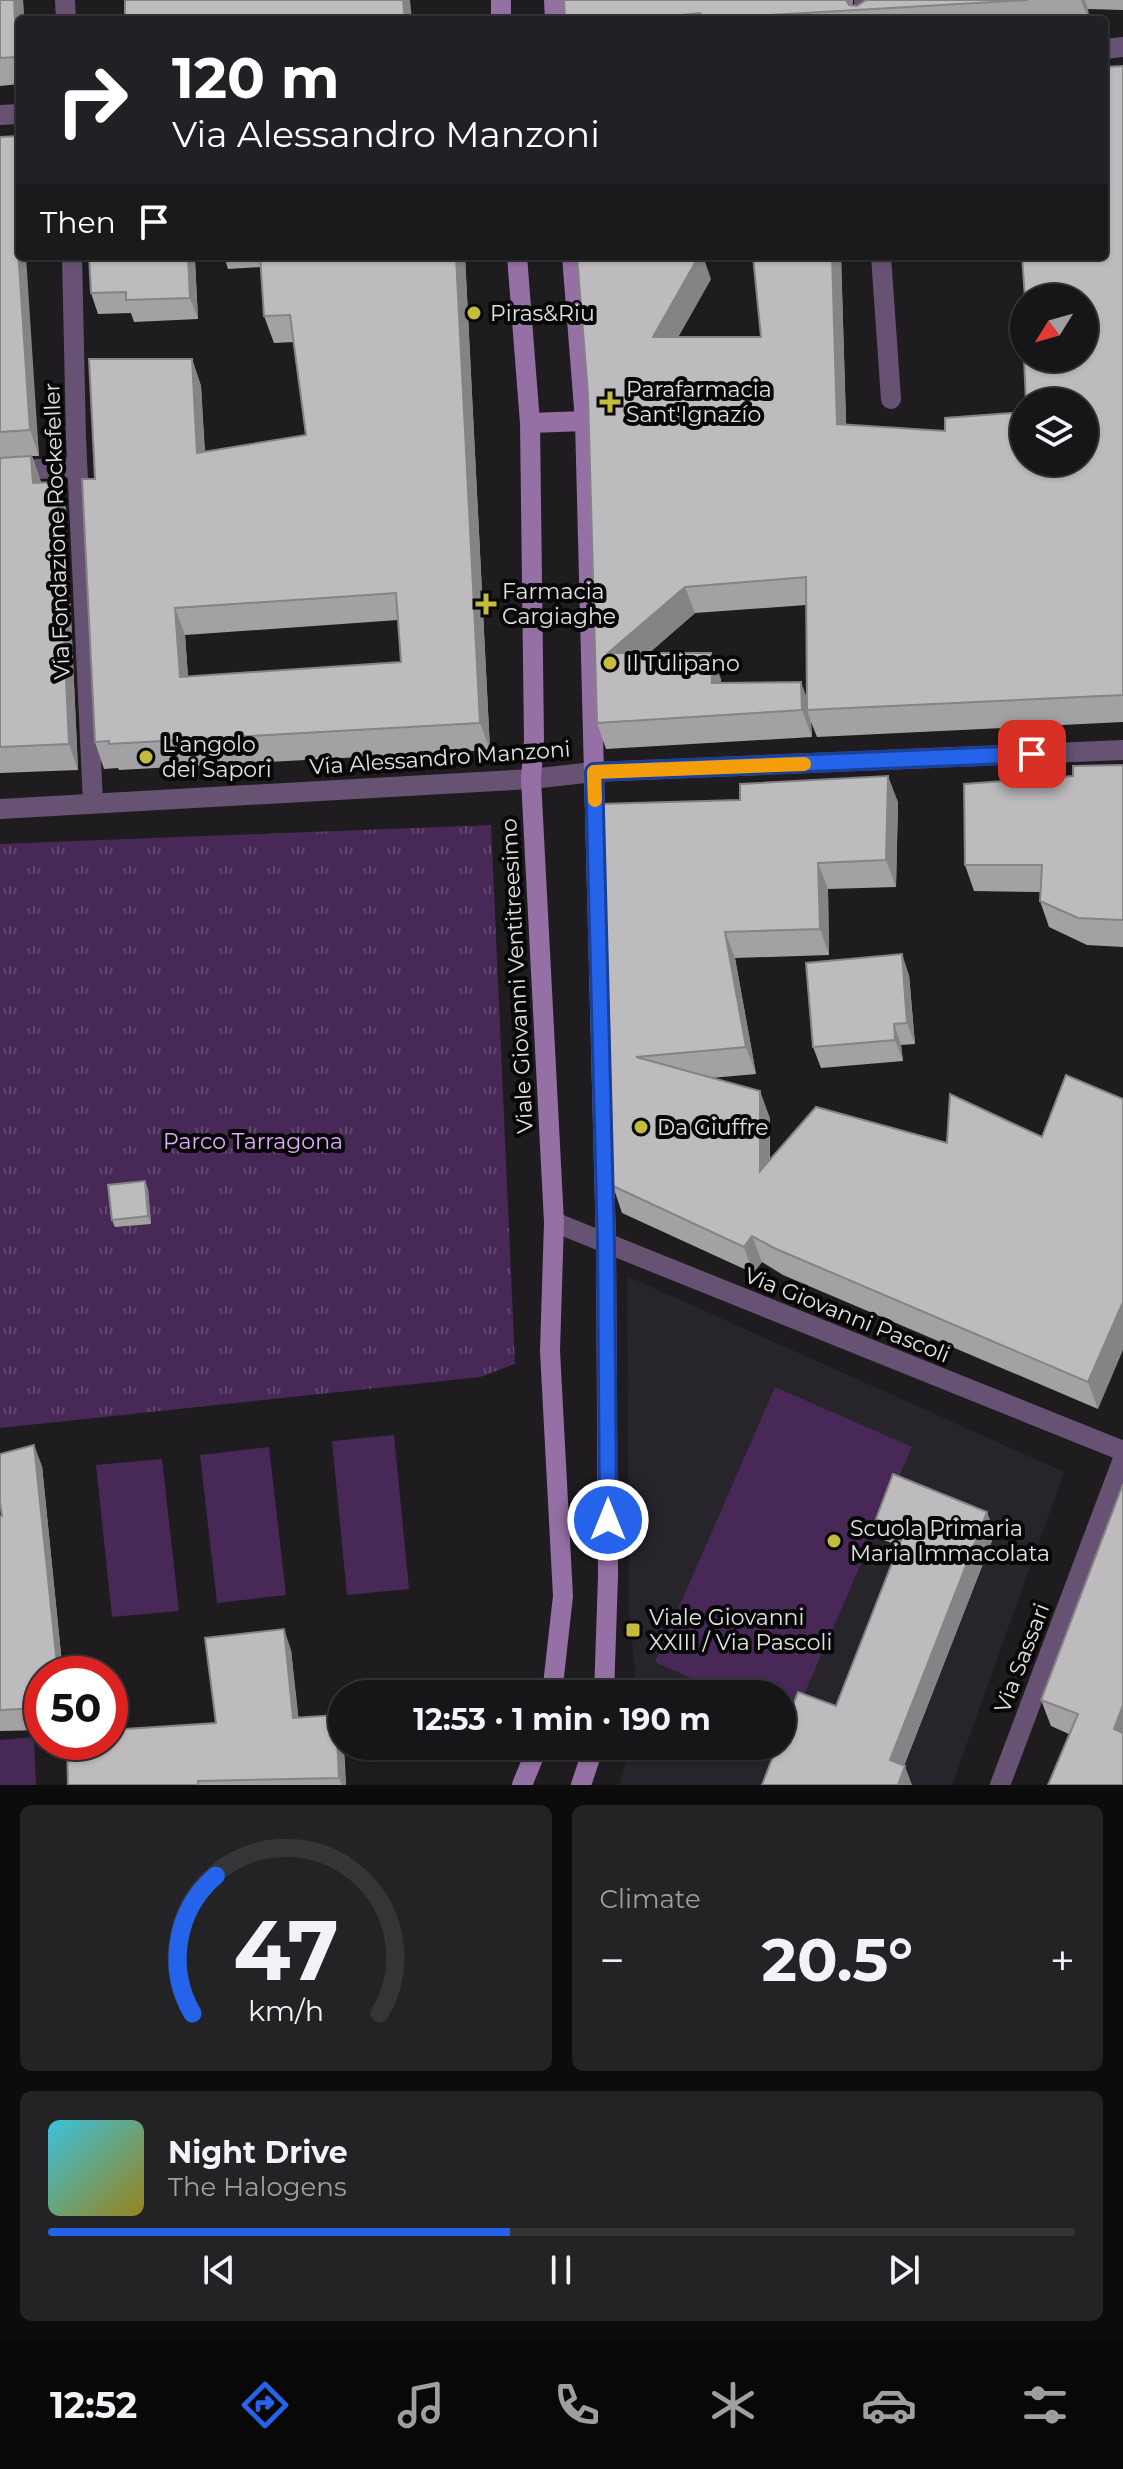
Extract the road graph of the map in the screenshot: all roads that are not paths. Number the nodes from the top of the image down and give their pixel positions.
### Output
1 (72, 260) edge
2 (517, 260) edge
3 (572, 260) edge
4 (881, 260) edge
5 (891, 399) dead end
6 (585, 421) junction
7 (530, 423) junction
8 (77, 467) junction
9 (0, 471) edge
10 (1123, 750) edge
11 (594, 772) junction
12 (531, 779) junction
13 (93, 803) junction
14 (0, 809) edge
15 (554, 1222) junction
16 (606, 1244) junction
17 (1123, 1451) edge
18 (1123, 1459) edge
19 (554, 1680) edge
20 (604, 1680) edge
21 (532, 1760) edge
22 (589, 1760) edge
23 (522, 1785) edge
24 (581, 1785) edge
25 (1000, 1785) edge

1 - 8 street, Via Fondazione Rockefeller
2 - 7 main road, Viale Giovanni Ventitreesimo
3 - 6 main road
4 - 5 street
6 - 7 main road
6 - 11 main road
7 - 12 main road, Viale Giovanni Ventitreesimo
8 - 9 street
8 - 13 street, Via Fondazione Rockefeller
10 - 11 street, Via Alessandro Manzoni
11 - 12 street, Via Alessandro Manzoni
11 - 16 main road
12 - 13 street, Via Alessandro Manzoni
12 - 15 main road, Viale Giovanni Ventitreesimo
13 - 14 street, Via Alessandro Manzoni
15 - 16 street, Via Giovanni Pascoli
15 - 19 main road, Viale Giovanni Ventitreesimo
16 - 17 street, Via Giovanni Pascoli
16 - 20 main road
18 - 25 street, Via Sassari
21 - 23 main road
22 - 24 main road

